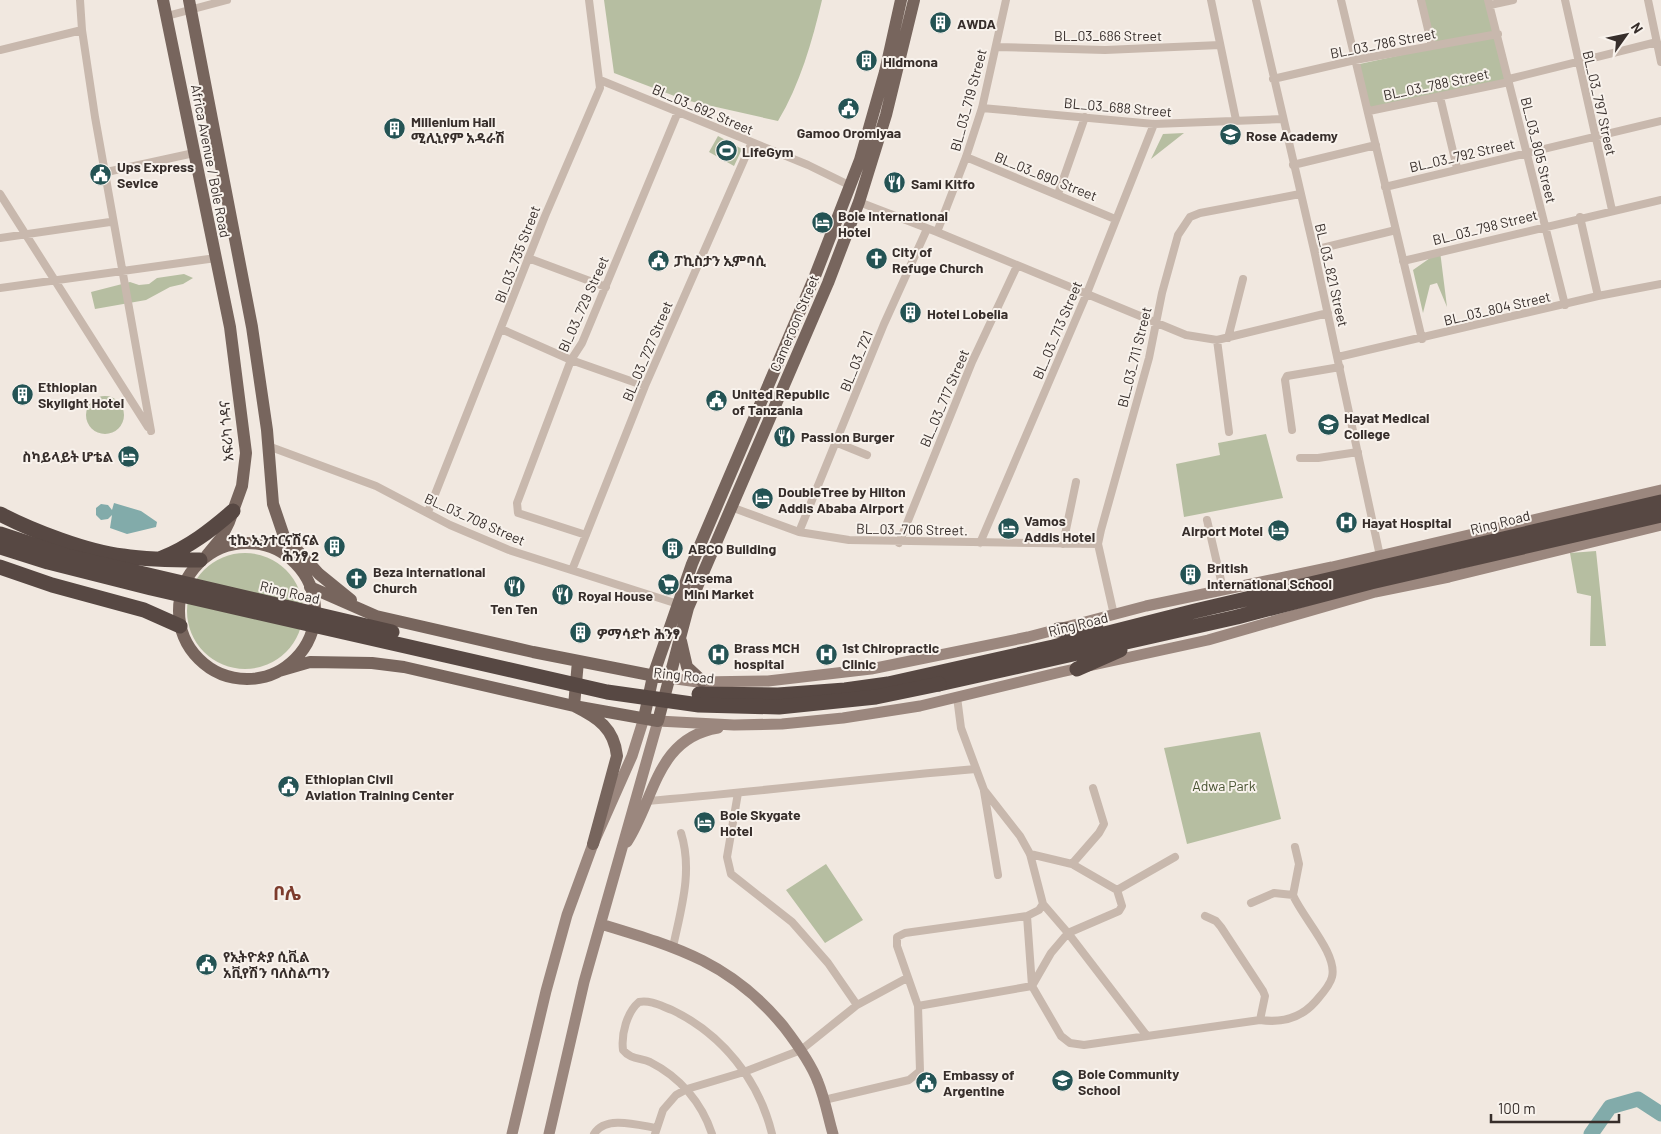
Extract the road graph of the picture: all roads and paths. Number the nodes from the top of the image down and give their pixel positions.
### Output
1 (80, 0) edge
2 (163, 0) edge
3 (227, 0) edge
4 (589, 0) edge
5 (901, 0) edge
6 (914, 0) edge
7 (1006, 0) edge
8 (1211, 0) edge
9 (1256, 0) edge
10 (1341, 0) edge
11 (1421, 0) edge
12 (1512, 0) edge
13 (1565, 0) edge
14 (1648, 0) edge
15 (1489, 2) edge
16 (190, 5) edge
17 (166, 16) junction
18 (82, 30) junction
19 (1498, 34) junction
20 (1657, 42) junction
21 (1220, 44) junction
22 (1432, 46) junction
23 (996, 47) junction
24 (0, 50) edge
25 (1355, 60) junction
26 (1578, 62) junction
27 (1661, 62) edge
28 (1274, 79) junction
29 (600, 80) junction
30 (1509, 80) junction
31 (1440, 97) junction
32 (982, 108) junction
33 (1369, 111) junction
34 (678, 112) junction
35 (1085, 116) junction
36 (1283, 119) junction
37 (1236, 120) junction
38 (1661, 121) edge
39 (1154, 124) junction
40 (1595, 137) junction
41 (751, 144) junction
42 (1376, 144) junction
43 (194, 153) junction
44 (1526, 153) junction
45 (966, 157) junction
46 (1293, 165) junction
47 (1458, 168) junction
48 (102, 173) junction
49 (851, 186) junction
50 (1385, 186) junction
51 (0, 194) edge
52 (1058, 194) junction
53 (1300, 194) junction
54 (1661, 200) edge
55 (859, 202) junction
56 (1612, 210) junction
57 (1580, 217) junction
58 (1115, 219) junction
59 (110, 222) junction
60 (1544, 226) junction
61 (927, 228) junction
62 (1396, 230) junction
63 (937, 232) junction
64 (0, 238) edge
65 (1314, 250) junction
66 (216, 258) junction
67 (528, 258) junction
68 (1404, 260) junction
69 (1017, 266) junction
70 (119, 273) junction
71 (815, 276) junction
72 (1243, 279) dead end
73 (828, 283) junction
74 (1661, 284) edge
75 (606, 287) junction
76 (0, 288) edge
77 (1087, 293) junction
78 (1598, 296) junction
79 (1565, 305) junction
80 (1328, 313) junction
81 (1157, 325) junction
82 (230, 327) joint
83 (501, 329) junction
84 (1228, 338) junction
85 (1422, 339) junction
86 (1217, 340) junction
87 (1338, 357) junction
88 (572, 360) junction
89 (1340, 367) junction
90 (645, 386) junction
91 (1292, 430) dead end
92 (151, 431) junction
93 (1229, 432) dead end
94 (836, 442) junction
95 (268, 446) junction
96 (1358, 452) junction
97 (867, 455) dead end
98 (1300, 458) dead end
99 (1076, 482) dead end
100 (1661, 490) edge
101 (1661, 502) edge
102 (731, 506) junction
103 (233, 511) junction
104 (428, 512) junction
105 (0, 514) edge
106 (1661, 515) edge
107 (1208, 520) dead end
108 (1661, 525) edge
109 (799, 532) junction
110 (0, 534) edge
111 (284, 535) junction
112 (586, 535) junction
113 (899, 542) junction
114 (980, 543) junction
115 (1063, 544) junction
116 (1098, 544) junction
117 (0, 546) edge
118 (1380, 556) junction
119 (204, 558) junction
120 (158, 560) junction
121 (292, 560) junction
122 (692, 564) junction
123 (0, 567) edge
124 (572, 570) junction
125 (704, 570) junction
126 (310, 587) junction
127 (1222, 590) junction
128 (683, 606) junction
129 (1114, 615) junction
130 (376, 616) junction
131 (180, 626) junction
132 (682, 627) junction
133 (1128, 628) junction
134 (1058, 630) junction
135 (1146, 638) junction
136 (1055, 652) junction
137 (578, 661) junction
138 (1078, 669) junction
139 (279, 671) junction
140 (653, 676) junction
141 (669, 678) junction
142 (702, 681) junction
143 (957, 697) junction
144 (574, 706) junction
145 (644, 718) junction
146 (658, 721) junction
147 (734, 725) junction
148 (976, 770) junction
149 (1093, 788) dead end
150 (984, 790) junction
151 (738, 793) junction
152 (647, 801) junction
153 (681, 833) dead end
154 (592, 844) junction
155 (1295, 847) dead end
156 (620, 854) junction
157 (1030, 854) junction
158 (1174, 857) dead end
159 (1072, 864) junction
160 (998, 875) dead end
161 (1117, 890) junction
162 (1293, 896) junction
163 (1251, 903) dead end
164 (1043, 904) junction
165 (1027, 916) junction
166 (1205, 916) dead end
167 (601, 924) junction
168 (1068, 933) junction
169 (673, 947) junction
170 (908, 978) junction
171 (1032, 986) junction
172 (857, 1005) junction
173 (918, 1006) junction
174 (1260, 1020) junction
175 (1147, 1036) junction
176 (801, 1050) junction
177 (744, 1072) junction
178 (687, 1089) junction
179 (824, 1100) junction
180 (655, 1131) edge
181 (512, 1134) edge
182 (549, 1134) edge
183 (594, 1134) edge
184 (712, 1134) edge
185 (772, 1134) edge
186 (833, 1134) edge

1 - 18 street
2 - 17 main road, Africa Avenue / Bole Road
3 - 16 street
4 - 29 street, Bl_03_735 Street
5 - 49 main road, Cameroon Street
6 - 55 main road, Cameroon Street
7 - 23 street, BL_03_719 Street
8 - 21 street
9 - 28 street, BL_03_821 Street
10 - 25 street
11 - 22 street
12 - 15 street
13 - 26 street, BL_03_797 Street
14 - 20 street
15 - 19 street, BL_03_805 Street
16 - 17 street
16 - 95 main road, Africa Avenue / Bole Road
17 - 43 main road, Africa Avenue / Bole Road
18 - 24 street
18 - 92 street
19 - 22 street, BL_03_786 Street
19 - 30 street, BL_03_805 Street
20 - 26 street, BL_03_788 Street
20 - 27 street
21 - 23 street, BL_03_686 Street
21 - 37 street
22 - 25 street, BL_03_786 Street
23 - 32 street, BL_03_719 Street
25 - 28 street, BL_03_786 Street
25 - 33 street
26 - 30 street, BL_03_788 Street
26 - 40 street, BL_03_797 Street
28 - 36 street, BL_03_821 Street
29 - 34 street, BL_03_692 Street
29 - 67 street, Bl_03_735 Street
30 - 31 street, BL_03_788 Street
30 - 44 street, BL_03_805 Street
31 - 33 street, BL_03_788 Street
31 - 47 street
32 - 35 street, BL_03_688 Street
32 - 45 street, BL_03_719 Street
33 - 42 street
34 - 41 street, BL_03_692 Street
34 - 75 street, Bl_03_729 Street
35 - 39 street, BL_03_688 Street
35 - 52 street
36 - 37 street, BL_03_688 Street
36 - 46 street, BL_03_821 Street
37 - 39 street, BL_03_688 Street
38 - 40 street, BL_03_792 Street
39 - 58 street, BL_03_713 Street
40 - 44 street, BL_03_792 Street
40 - 56 street, BL_03_797 Street
41 - 49 street, BL_03_692 Street
41 - 90 street, BL_03_727 Street
42 - 46 street
42 - 50 street
43 - 48 street
43 - 66 main road, Africa Avenue / Bole Road
44 - 47 street, BL_03_792 Street
44 - 60 street, BL_03_805 Street
45 - 52 street, BL_03_690 Street
45 - 63 street, BL_03_719 Street
46 - 53 street, BL_03_821 Street
47 - 50 street, BL_03_792 Street
48 - 59 street
48 - 92 street
49 - 71 main road, Cameroon Street
50 - 62 street
51 - 92 street
52 - 58 street, BL_03_690 Street
53 - 65 street, BL_03_821 Street
53 - 81 street, BL_03_711 Street
54 - 56 street, BL_03_798 Street
55 - 61 street
55 - 73 main road, Cameroon Street
56 - 57 street, BL_03_798 Street
57 - 60 street, BL_03_798 Street
57 - 78 street
58 - 77 street, BL_03_713 Street
59 - 64 street
59 - 70 street
60 - 68 street, BL_03_798 Street
60 - 79 street, BL_03_805 Street
61 - 63 street
61 - 94 street, BL_03_721
62 - 65 street
62 - 68 street
63 - 69 street
65 - 80 street, BL_03_821 Street
66 - 70 street
66 - 82 main road, Africa Avenue / Bole Road
67 - 75 street
67 - 83 street, Bl_03_735 Street
68 - 85 street
69 - 77 street
69 - 113 street, BL_03_717 Street
70 - 76 street
71 - 73 main road
71 - 122 main road, Cameroon Street
72 - 84 street
73 - 102 main road, Cameroon Street
74 - 78 street, BL_03_804 Street
75 - 88 street, Bl_03_729 Street
77 - 81 street
77 - 114 street, BL_03_713 Street
78 - 79 street, BL_03_804 Street
79 - 85 street, BL_03_804 Street
80 - 84 street
80 - 87 street, BL_03_821 Street
81 - 86 street
81 - 116 street, BL_03_711 Street
82 - 103 main road, አፍሪካ ጎዳና
83 - 88 street
83 - 104 street, Bl_03_735 Street
84 - 86 street
85 - 87 street, BL_03_804 Street
86 - 93 street
87 - 89 street, BL_03_821 Street
88 - 90 street
88 - 112 street, Bl_03_729 Street
89 - 91 street
89 - 96 street, BL_03_821 Street
90 - 112 street, BL_03_727 Street
94 - 97 street
94 - 109 street, BL_03_721
95 - 104 street, BL_03_708 Street
95 - 111 main road
96 - 98 street
96 - 118 street, BL_03_821 Street
99 - 115 street
100 - 118 street, Ring Road
101 - 133 highway, Ring Road
102 - 109 street, BL_03_706 Street.
102 - 125 main road, Cameroon Street
103 - 119 main road, አፍሪካ ጎዳና
103 - 120 highway
104 - 124 street, BL_03_708 Street
105 - 120 highway
106 - 135 highway, Ring Road
107 - 127 street
108 - 138 street
109 - 113 street, BL_03_706 Street.
110 - 136 highway, Ring Road, bridge
111 - 121 main road
111 - 130 main road
112 - 124 street, BL_03_727 Street
113 - 114 street, BL_03_706 Street.
114 - 115 street, BL_03_706 Street.
115 - 116 street, BL_03_706 Street.
116 - 129 street, BL_03_711 Street
117 - 136 highway, Ring Road, bridge
118 - 127 street, Ring Road
119 - 120 highway
119 - 121 main road
119 - 131 main road
121 - 126 main road
122 - 125 main road
122 - 128 main road, Cameroon Street
123 - 131 highway
124 - 128 street, BL_03_708 Street
125 - 128 main road, Cameroon Street
126 - 130 main road, Ring Road
126 - 139 main road
127 - 129 street, Ring Road
128 - 132 main road, Cameroon Street
128 - 140 main road, Cameroon Street
129 - 134 street, Ring Road
130 - 137 main road, Ring Road
131 - 139 main road
132 - 141 main road, Cameroon Street
132 - 142 main road
133 - 134 highway
133 - 136 highway, Ring Road
134 - 142 street, Ring Road
135 - 136 highway, Ring Road
135 - 138 highway
137 - 140 main road, Ring Road
137 - 144 main road
138 - 143 street
139 - 144 main road
140 - 141 main road, Ring Road
140 - 145 main road, Cameroon Street
141 - 142 street, Ring Road
141 - 146 main road, Cameroon Street
143 - 147 street
143 - 148 street
144 - 145 main road
144 - 154 main road
145 - 146 main road
145 - 154 street
146 - 147 street
146 - 156 street
147 - 152 street
148 - 150 street
148 - 151 street
149 - 159 street
150 - 157 street
150 - 160 street
151 - 152 street
151 - 172 street
152 - 156 street
153 - 169 street
154 - 181 street
155 - 162 street
156 - 167 street
157 - 159 street
157 - 164 street
158 - 161 street
159 - 161 street
161 - 168 street
162 - 163 street
162 - 174 street
164 - 165 street
164 - 168 street
165 - 170 street
165 - 171 street
166 - 174 street
167 - 169 street
167 - 182 street
168 - 171 street
168 - 175 street
169 - 176 street
170 - 172 street
170 - 173 street
171 - 173 street
171 - 175 street
172 - 176 street
173 - 179 street
174 - 175 street
176 - 177 street
176 - 179 street
177 - 178 street
177 - 178 street
177 - 185 street
178 - 180 street
178 - 184 street
179 - 186 street
180 - 183 street

